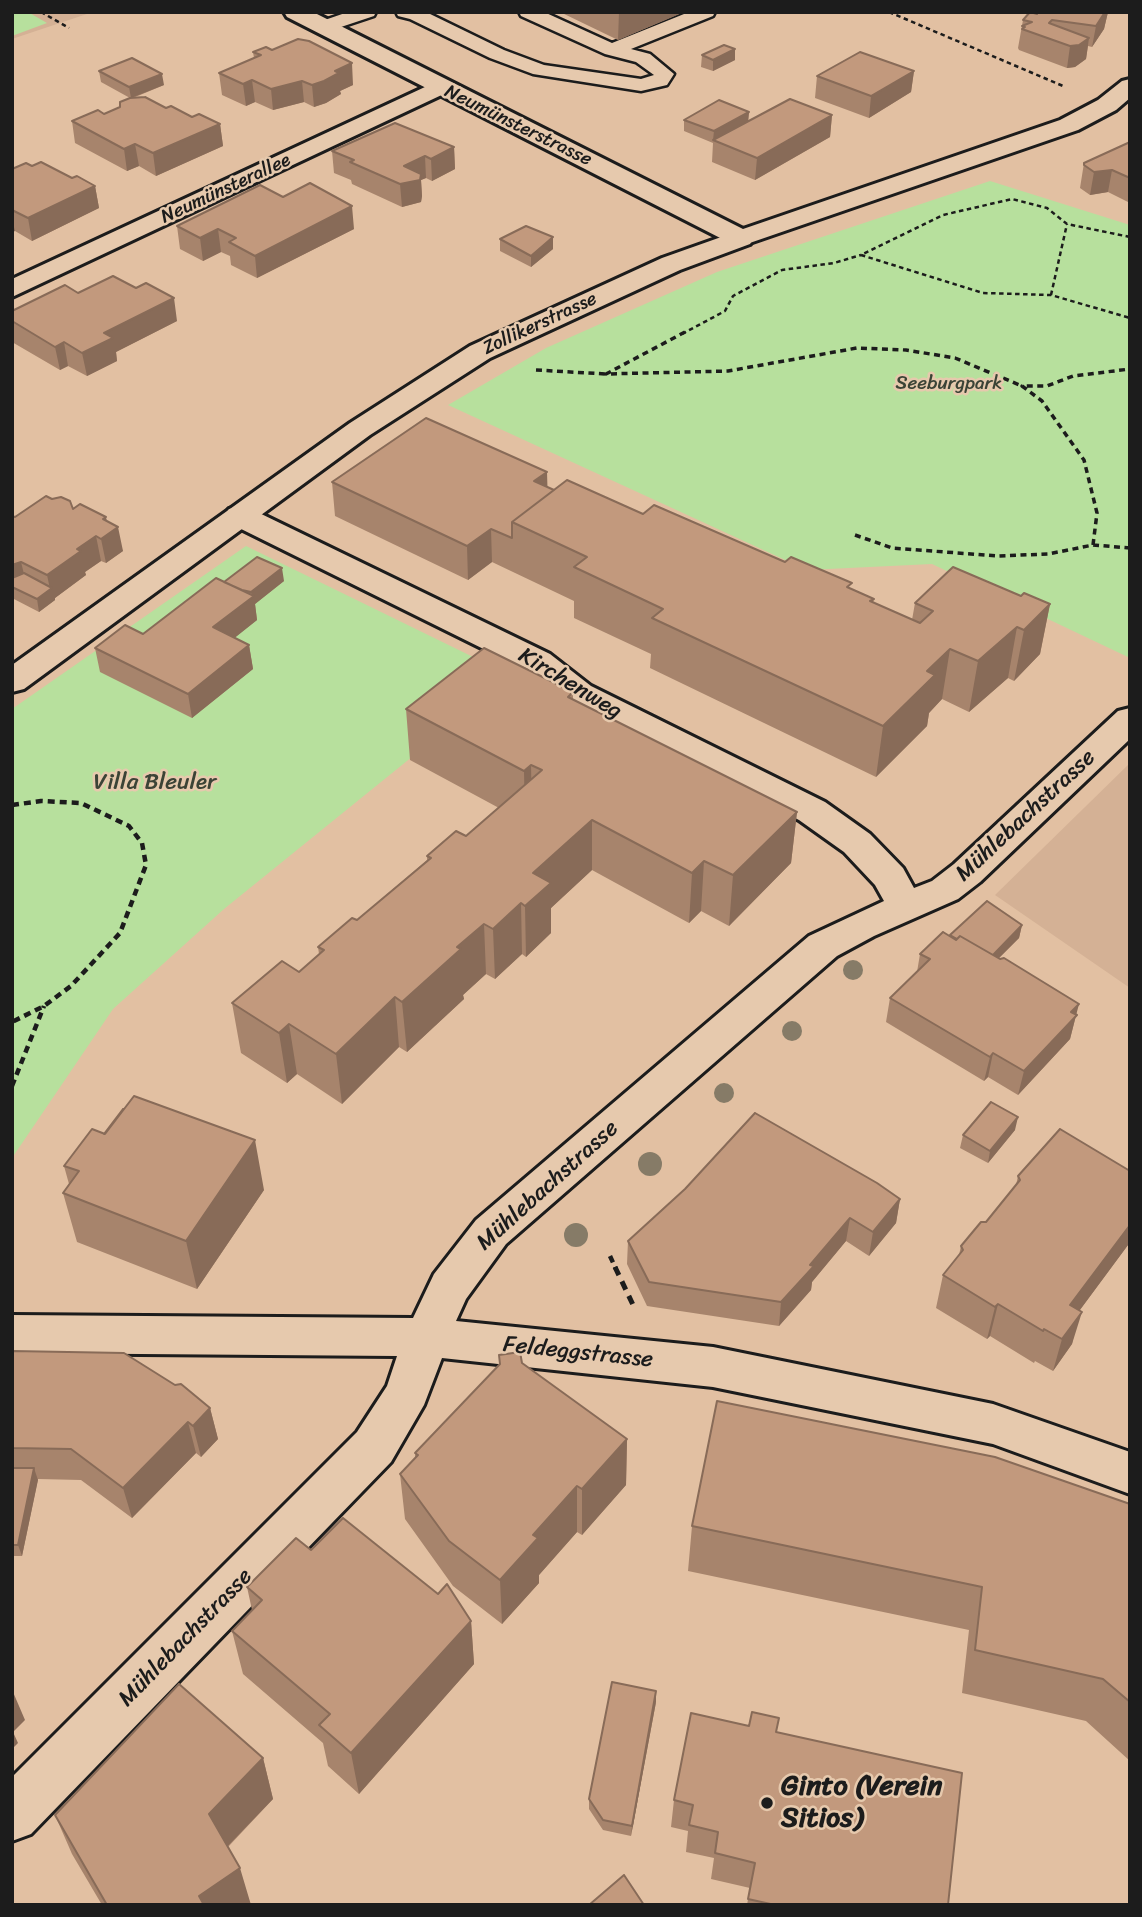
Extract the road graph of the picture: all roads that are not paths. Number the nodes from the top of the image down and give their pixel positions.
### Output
1 (295, 12) edge
2 (367, 12) edge
3 (405, 12) edge
4 (528, 12) edge
5 (706, 12) edge
6 (323, 27) junction
7 (612, 50) junction
8 (1130, 86) edge
9 (440, 87) junction
10 (741, 238) junction
11 (12, 289) edge
12 (240, 516) junction
13 (12, 681) edge
14 (1130, 719) edge
15 (906, 908) junction
16 (12, 1334) edge
17 (426, 1337) junction
18 (1130, 1473) edge
19 (12, 1815) edge

1 - 6 street, Neumünsterstrasse
2 - 6 lane
3 - 7 lane
4 - 7 lane
5 - 7 lane
6 - 9 street, Neumünsterstrasse
8 - 10 street, Zollikerstrasse
9 - 10 street, Neumünsterstrasse
9 - 11 street, Neumünsterallee
10 - 12 street, Zollikerstrasse
12 - 13 street, Zollikerstrasse
12 - 15 street, Kirchenweg
14 - 15 street, Mühlebachstrasse
15 - 17 street, Mühlebachstrasse
16 - 17 street, Feldeggstrasse
17 - 18 street, Feldeggstrasse
17 - 19 street, Mühlebachstrasse

